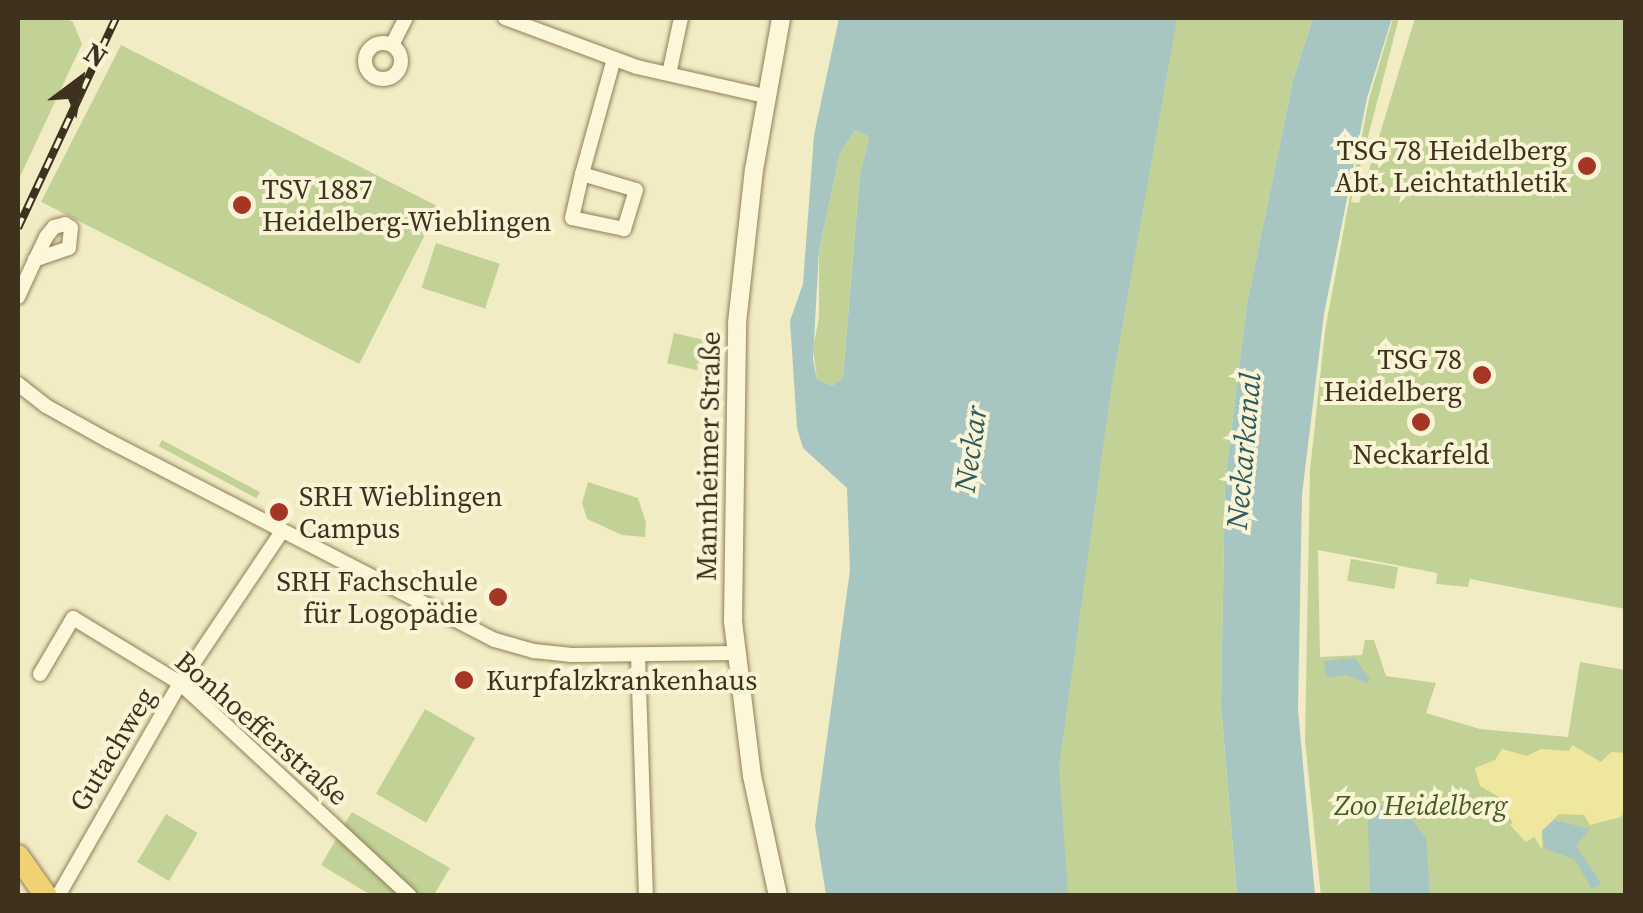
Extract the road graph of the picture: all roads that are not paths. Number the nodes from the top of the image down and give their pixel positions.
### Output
1 (406, 18) edge
2 (505, 18) edge
3 (681, 18) edge
4 (780, 18) edge
5 (524, 21) edge
6 (392, 45) dead end
7 (614, 60) junction
8 (670, 74) junction
9 (765, 96) junction
10 (582, 174) junction
11 (35, 260) dead end
12 (18, 297) edge
13 (18, 384) edge
14 (282, 531) junction
15 (735, 654) junction
16 (638, 656) junction
17 (40, 674) dead end
18 (180, 682) junction
19 (18, 856) edge
20 (46, 895) edge
21 (58, 896) edge
22 (410, 896) edge
23 (646, 896) edge
24 (778, 896) edge

1 - 6 street
2 - 5 street
3 - 8 street
4 - 9 street, Mannheimer Straße
5 - 7 street
7 - 8 street
7 - 10 street
8 - 9 street
9 - 15 street, Mannheimer Straße
10 - 10 street
11 - 12 street
13 - 14 street
14 - 16 street
14 - 18 street, Gutachweg
15 - 16 street
15 - 24 street, Mannheimer Straße
16 - 23 street
17 - 18 street, Bonhoefferstraße
18 - 21 street, Gutachweg
18 - 22 street, Bonhoefferstraße
19 - 20 highway

